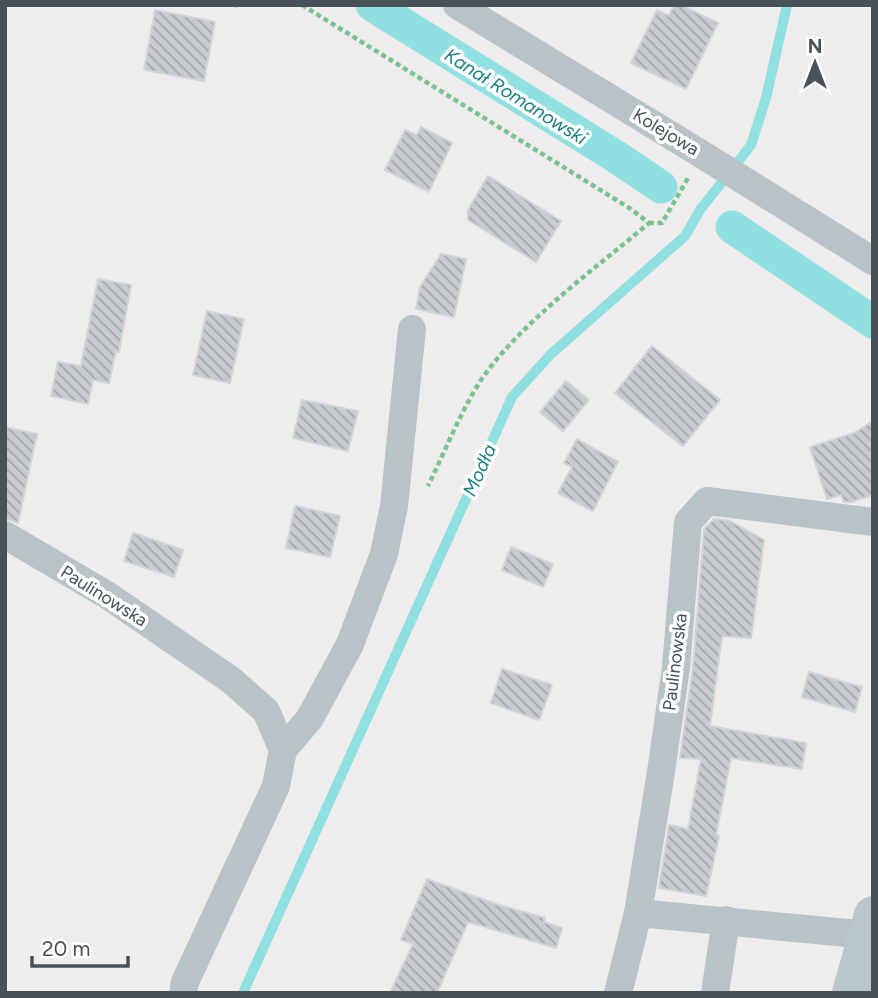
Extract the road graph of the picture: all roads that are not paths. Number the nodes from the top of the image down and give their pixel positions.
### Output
1 (457, 5) edge
2 (873, 261) edge
3 (412, 329) dead end
4 (873, 522) edge
5 (5, 535) edge
6 (284, 750) junction
7 (638, 913) junction
8 (726, 920) junction
9 (870, 925) edge
10 (183, 993) edge
11 (618, 993) edge
12 (715, 993) edge
13 (851, 993) edge

1 - 2 street, Kolejowa
3 - 6 street
4 - 7 street, Paulinowska
5 - 6 street, Paulinowska
6 - 10 street
7 - 8 street
7 - 11 street, Paulinowska
8 - 9 street
8 - 12 street
9 - 13 street

